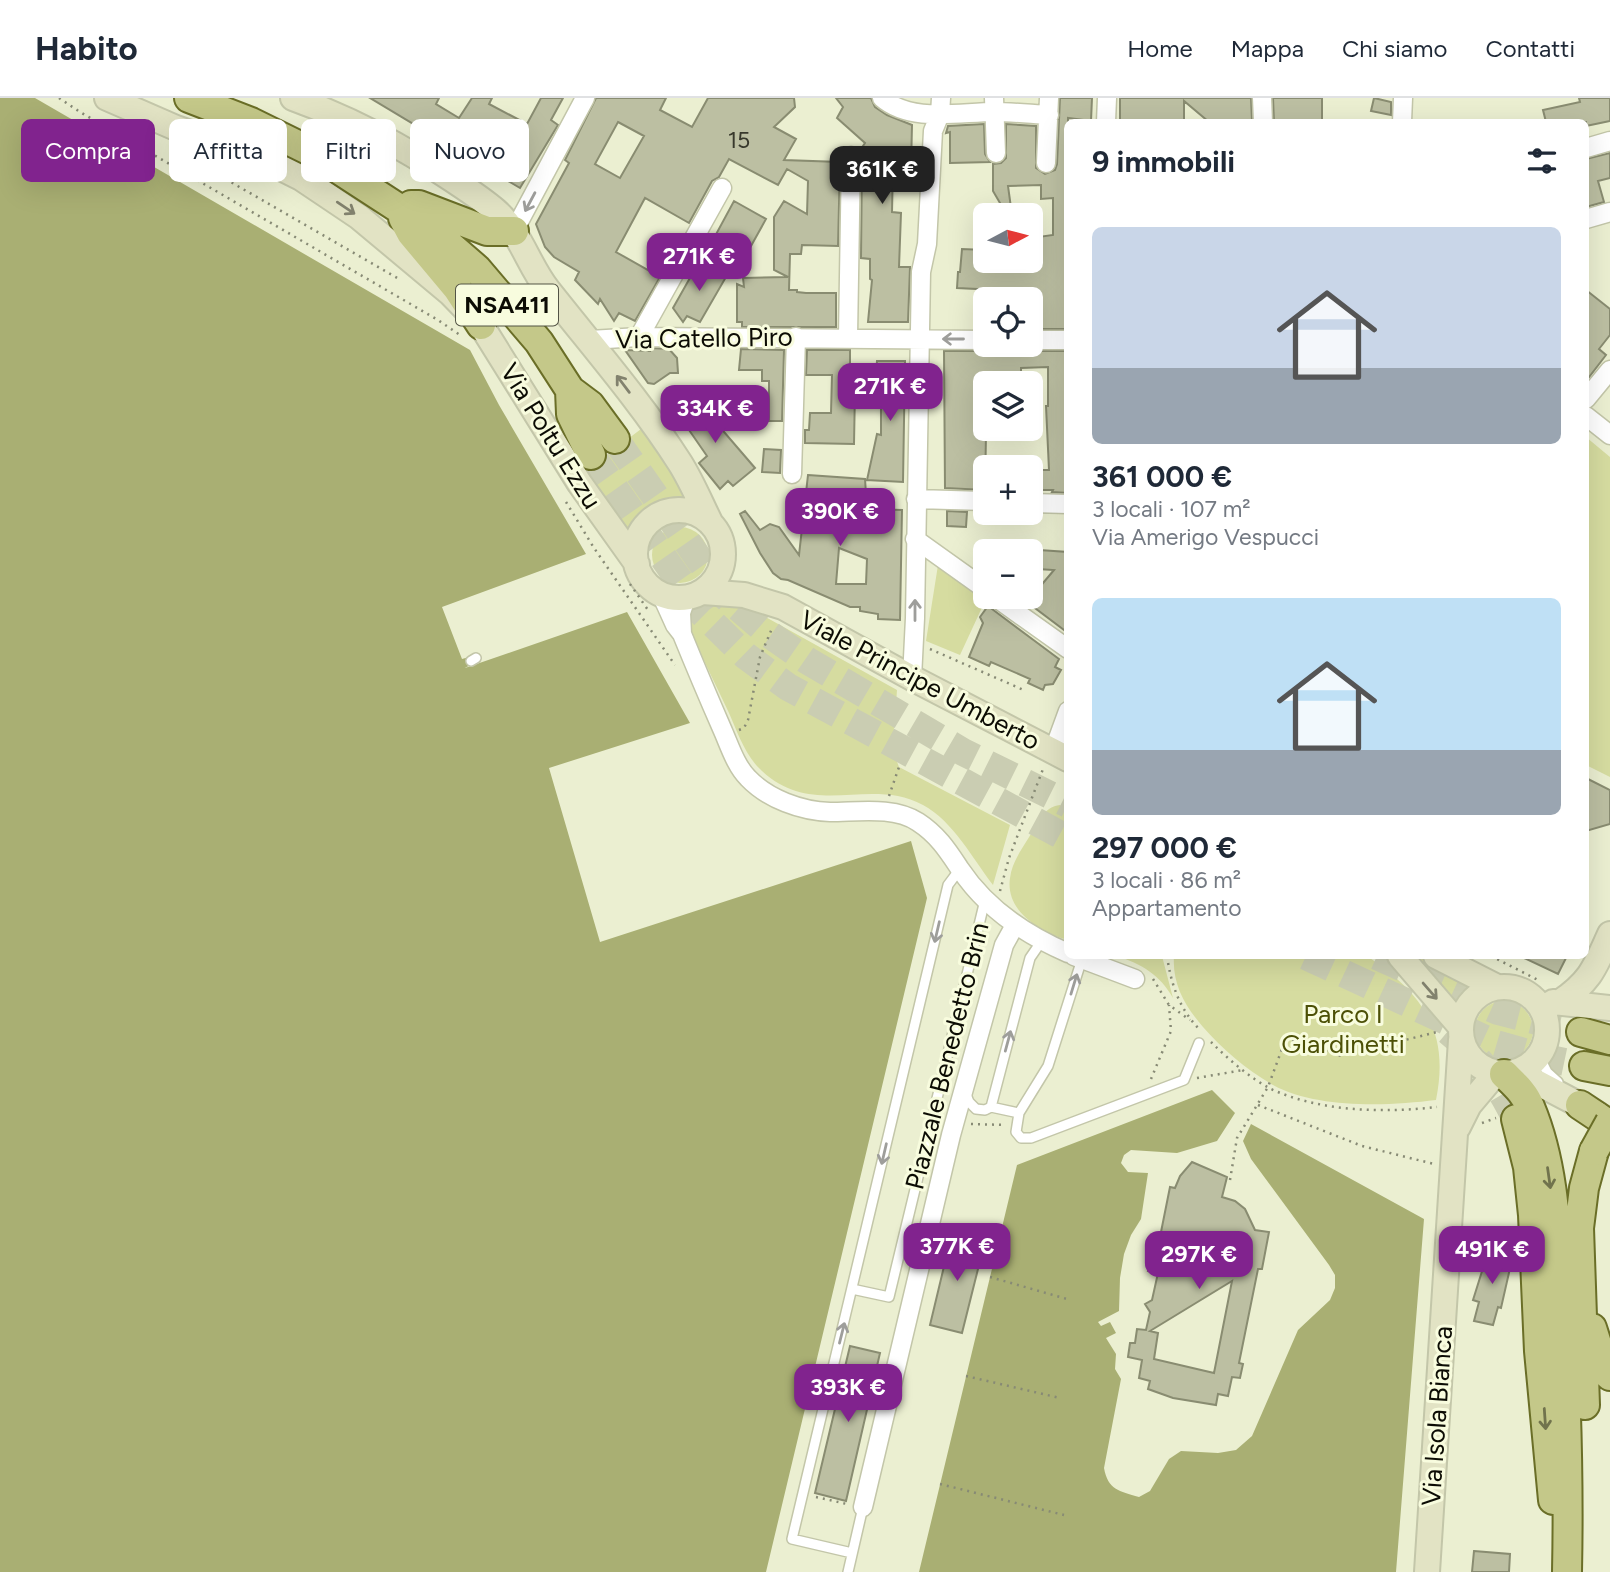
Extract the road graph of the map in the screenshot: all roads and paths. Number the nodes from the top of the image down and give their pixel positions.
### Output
1 (59, 98) edge
2 (107, 98) edge
3 (189, 98) edge
4 (293, 98) edge
5 (585, 98) edge
6 (1107, 98) edge
7 (1262, 98) edge
8 (1403, 98) edge
9 (893, 101) edge
10 (995, 105) edge
11 (941, 106) edge
12 (1049, 112) edge
13 (1106, 119) edge
14 (1263, 119) edge
15 (1402, 119) edge
16 (1064, 121) edge
17 (1610, 141) edge
18 (1589, 147) edge
19 (996, 153) dead end
20 (851, 156) dead end
21 (1046, 163) dead end
22 (230, 182) edge
23 (722, 188) dead end
24 (394, 204) junction
25 (1610, 212) edge
26 (1589, 218) edge
27 (514, 231) junction
28 (409, 285) dead end
29 (472, 331) junction
30 (639, 337) junction
31 (796, 337) junction
32 (848, 337) junction
33 (920, 339) junction
34 (590, 340) junction
35 (973, 340) edge
36 (1043, 340) edge
37 (1064, 340) edge
38 (1610, 370) edge
39 (570, 390) junction
40 (1589, 395) edge
41 (1589, 418) edge
42 (1610, 435) edge
43 (615, 439) tunnel mouth
44 (591, 455) tunnel mouth
45 (792, 474) dead end
46 (562, 496) dead end
47 (916, 499) junction
48 (973, 501) edge
49 (1043, 503) edge
50 (1064, 504) edge
51 (711, 524) junction
52 (915, 539) junction
53 (723, 548) junction
54 (633, 574) junction
55 (973, 580) edge
56 (694, 595) junction
57 (657, 605) junction
58 (1012, 609) edge
59 (774, 612) junction
60 (682, 634) junction
61 (1064, 646) edge
62 (913, 668) junction
63 (680, 672) dead end
64 (1026, 691) dead end
65 (1064, 726) edge
66 (725, 736) junction
67 (1055, 759) edge
68 (899, 767) dead end
69 (887, 813) junction
70 (960, 869) junction
71 (990, 904) junction
72 (1015, 925) junction
73 (1610, 934) edge
74 (1041, 942) junction
75 (1064, 952) edge
76 (1073, 959) edge
77 (1084, 959) edge
78 (1168, 959) edge
79 (1402, 959) edge
80 (1442, 959) edge
81 (1496, 959) edge
82 (1592, 974) junction
83 (1143, 977) joint
84 (1497, 987) junction
85 (1536, 990) junction
86 (1560, 1002) junction
87 (1169, 1005) junction
88 (1607, 1016) edge
89 (1193, 1022) junction
90 (1200, 1030) dead end
91 (1454, 1032) junction
92 (1204, 1040) joint
93 (1610, 1040) edge
94 (1539, 1056) junction
95 (1244, 1070) junction
96 (1506, 1073) junction
97 (1184, 1080) junction
98 (1268, 1087) junction
99 (964, 1090) junction
100 (1144, 1095) junction
101 (1257, 1105) junction
102 (1444, 1106) dead end
103 (991, 1107) junction
104 (1019, 1113) junction
105 (1601, 1115) edge
106 (1516, 1119) tunnel mouth
107 (964, 1126) dead end
108 (1013, 1131) dead end
109 (1455, 1134) junction
110 (1440, 1166) dead end
111 (1230, 1180) dead end
112 (1579, 1228) junction
113 (990, 1277) dead end
114 (852, 1289) junction
115 (1067, 1298) dead end
116 (966, 1376) dead end
117 (1610, 1376) edge
118 (1060, 1398) dead end
119 (940, 1484) dead end
120 (803, 1494) junction
121 (863, 1507) junction
122 (1064, 1515) dead end
123 (852, 1553) junction
124 (1584, 1564) edge
125 (848, 1572) edge
126 (1427, 1572) edge
127 (1564, 1572) edge

1 - 29 path
2 -> 29 street, Via Poltu Ezzu
3 - 24 main road
4 - 27 street
5 -> 27 street
6 - 13 street
7 - 14 street
8 - 15 street
9 - 11 street
10 - 11 street
10 - 12 street
10 - 19 street
11 - 33 street
12 - 16 street
12 - 21 street
17 - 18 street
20 - 32 street
22 - 28 path
23 - 30 street
24 - 27 main road
24 - 29 main road
24 - 39 main road, NSA411
25 - 26 street
27 - 34 street
29 - 54 street, Via Poltu Ezzu
30 - 31 street, Via Catello Piro
30 - 34 street, Via Catello Piro
31 - 32 street, Via Catello Piro
31 - 45 street
32 - 33 street, Via Catello Piro
35 -> 33 street, Via Catello Piro
33 - 47 street
51 -> 34 street
36 - 37 street
38 - 40 street
39 - 43 main road, NSA411
39 - 44 main road, NSA411
41 - 42 street
46 - 63 path
47 - 48 street
47 - 52 street
49 - 50 street
51 - 53 street
51 - 54 street
52 - 55 street
62 -> 52 street
53 - 56 street
53 - 59 street, Viale Principe Umberto
54 - 57 path
54 - 57 street
56 - 57 street
56 - 59 street, Viale Principe Umberto
56 - 60 street
57 - 60 street
58 - 61 street
59 - 62 street, Viale Principe Umberto
59 - 66 path
60 - 66 street
62 - 64 path
62 - 67 street, Viale Principe Umberto
65 - 67 street
66 - 69 street
67 - 71 path
68 - 69 path
69 - 70 street
70 - 71 street
70 -> 114 lane, Piazzale Benedetto Brin
71 - 72 street
71 - 114 lane, Piazzale Benedetto Brin
72 - 74 street
72 - 99 street, Piazzale Benedetto Brin
73 - 82 street
74 - 75 street
103 -> 74 lane
104 -> 76 lane
77 - 83 street
78 - 89 path
79 -> 91 street
80 - 84 street
81 - 85 path
82 - 86 street
82 - 88 street
83 - 87 path
84 - 85 street
84 - 91 street
85 - 86 street
85 - 94 street
86 - 88 street
87 - 89 path
87 - 100 path
88 - 93 main road
89 - 90 path
91 - 96 street
91 - 98 path
91 - 109 street, Via Isola Bianca
92 - 95 path
92 - 97 lane
94 - 96 street
94 - 105 lane
95 - 97 path
95 - 98 path
96 - 105 street
96 - 109 street, Via Isola Bianca
96 -> 127 main road
97 - 100 lane
98 - 101 path
98 - 102 path
99 - 103 lane
99 - 121 street, Piazzale Benedetto Brin
100 - 104 lane
101 - 110 path
101 - 111 path
103 - 104 lane
105 - 112 main road, bridge
106 -> 127 main road
107 - 108 path
109 - 126 street, Via Isola Bianca
112 - 117 main road
112 - 124 main road
113 - 115 path
120 -> 114 lane, Piazzale Benedetto Brin
116 - 118 path
119 - 122 path
120 - 121 path
120 - 123 lane, Piazzale Benedetto Brin
121 - 123 lane
123 - 125 lane

